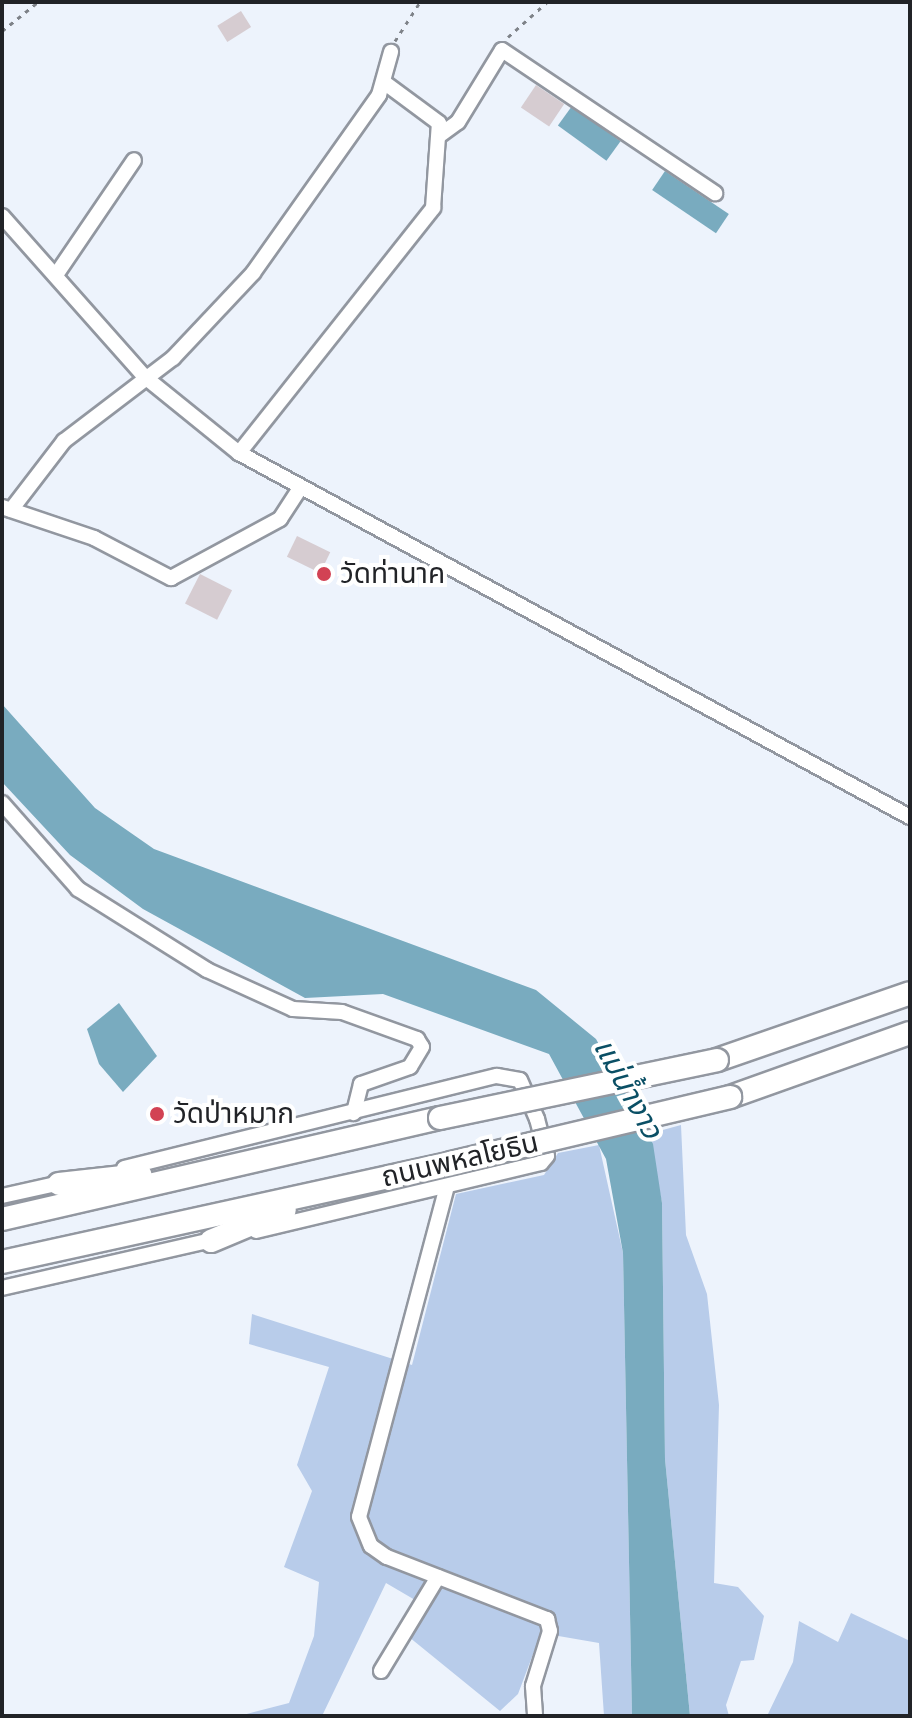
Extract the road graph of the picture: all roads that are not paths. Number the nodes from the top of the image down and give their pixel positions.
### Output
1 (391, 52) road end
2 (385, 83) junction
3 (440, 135) junction
4 (134, 160) dead end
5 (715, 193) dead end
6 (2, 216) edge
7 (58, 272) junction
8 (145, 377) junction
9 (239, 453) junction
10 (301, 487) junction
11 (7, 508) edge
12 (2, 803) edge
13 (910, 817) edge
14 (910, 993) edge
15 (910, 1033) edge
16 (354, 1113) junction
17 (242, 1165) junction
18 (59, 1184) junction
19 (341, 1187) junction
20 (446, 1190) junction
21 (2, 1196) edge
22 (2, 1219) edge
23 (211, 1241) junction
24 (2, 1262) edge
25 (2, 1288) edge
26 (438, 1577) junction
27 (381, 1671) dead end
28 (535, 1716) edge

1 - 2 street
2 - 3 street
2 - 8 street
3 - 5 street
3 - 9 street
4 - 7 street
6 - 7 street
7 - 8 street
8 - 9 street
8 - 11 street
9 - 10 street
10 - 11 street
10 - 13 street
12 - 16 street
14 - 17 highway, ถนนพหลโยธิน, bridge
15 - 19 highway, ถนนพหลโยธิน, bridge
16 - 18 street
16 - 20 street
17 - 18 highway
17 - 22 highway, ถนนพหลโยธิน
18 - 21 street
19 - 23 highway
19 - 24 highway, ถนนพหลโยธิน
20 - 23 street
20 - 26 street
23 - 25 street
26 - 27 street
26 - 28 street

